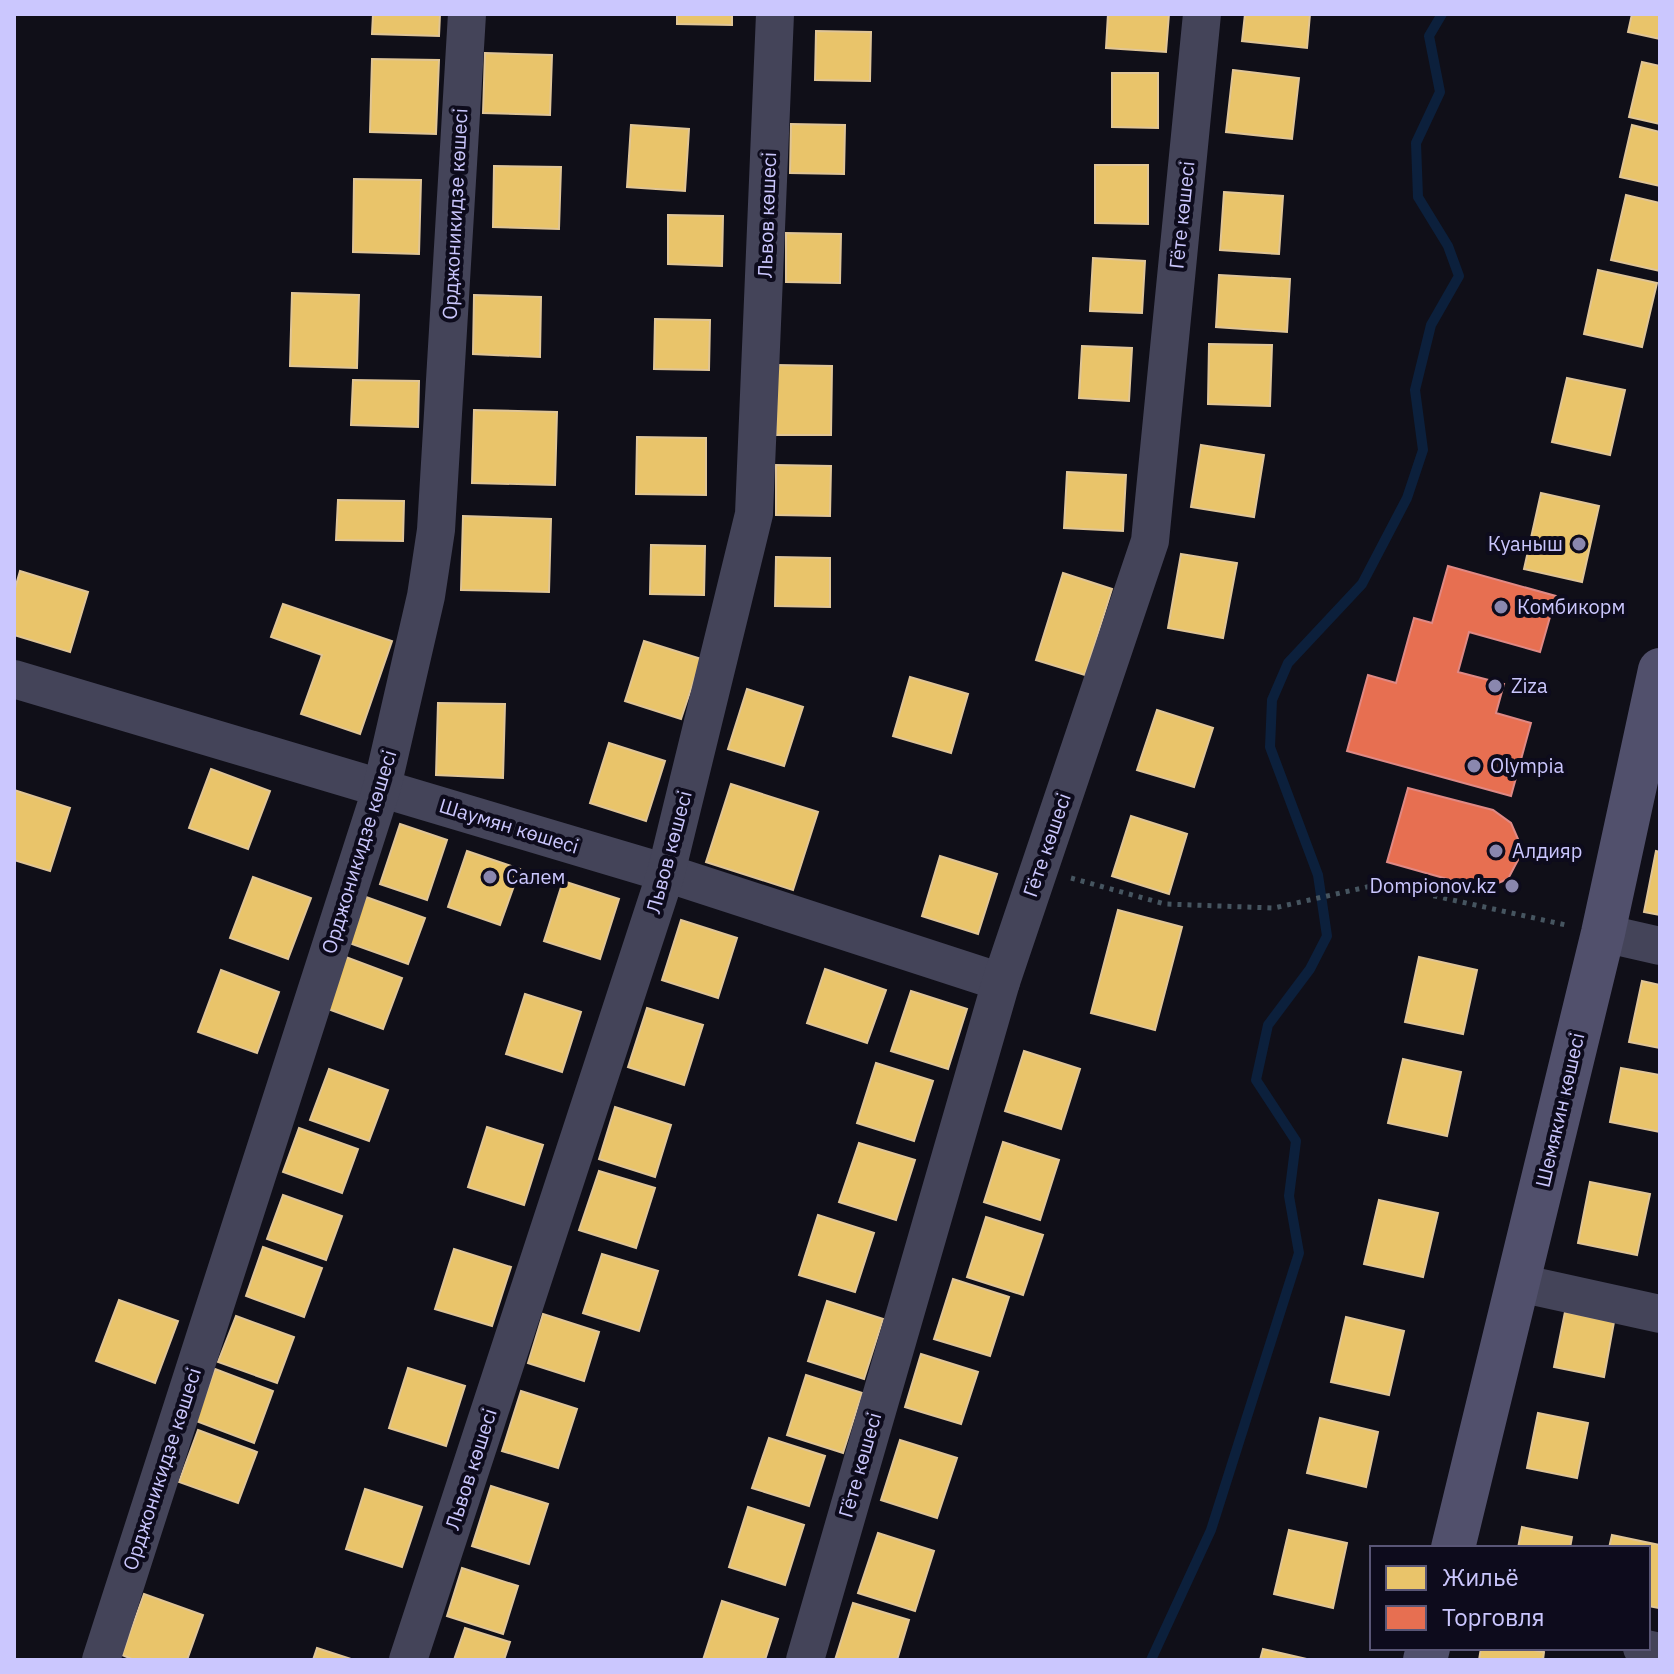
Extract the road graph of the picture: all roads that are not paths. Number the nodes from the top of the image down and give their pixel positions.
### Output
1 (467, 14) edge
2 (775, 14) edge
3 (1202, 14) edge
4 (1660, 670) edge
5 (15, 683) edge
6 (382, 787) junction
7 (666, 873) junction
8 (1603, 933) junction
9 (1660, 946) edge
10 (1001, 982) junction
11 (1519, 1283) junction
12 (1660, 1314) edge
13 (1453, 1546) edge
14 (101, 1660) edge
15 (408, 1660) edge
16 (805, 1660) edge

1 - 6 street, Орджоникидзе көшесі
2 - 7 street, Львов көшесі
3 - 10 street, Гёте көшесі
4 - 8 main road, Шемякин көшесі
5 - 6 street, Шаумян көшесі
6 - 7 street, Шаумян көшесі
6 - 14 street, Орджоникидзе көшесі
7 - 10 street, Шаумян көшесі
7 - 15 street, Львов көшесі
8 - 9 street
8 - 11 main road, Шемякин көшесі
10 - 16 street, Гёте көшесі
11 - 12 street
11 - 13 main road, Шемякин көшесі

